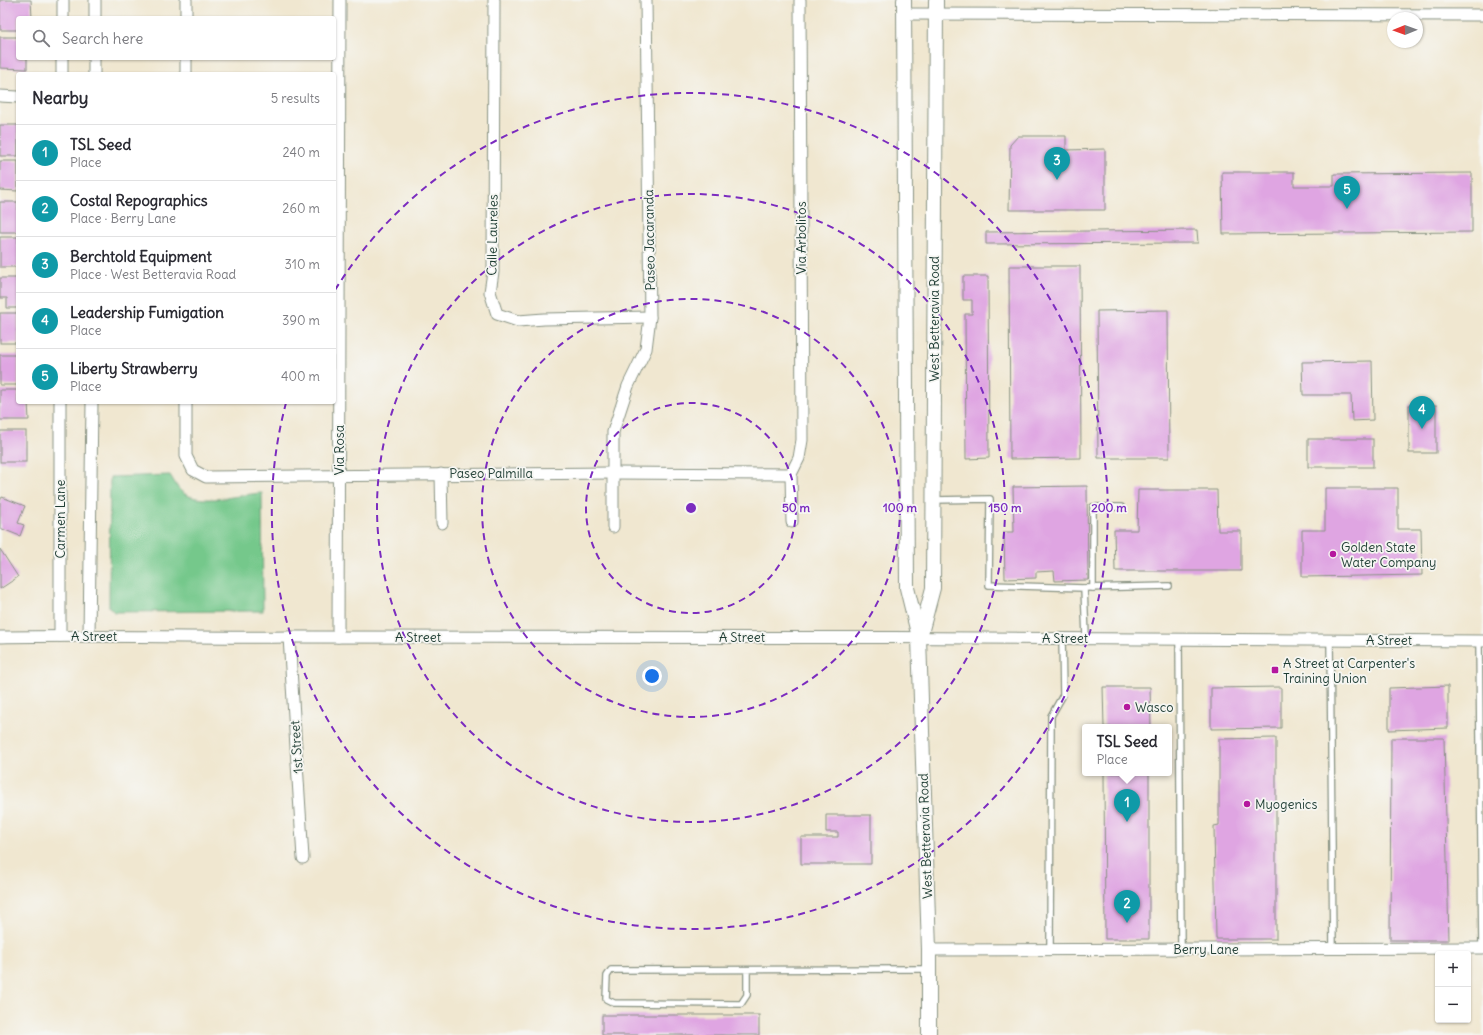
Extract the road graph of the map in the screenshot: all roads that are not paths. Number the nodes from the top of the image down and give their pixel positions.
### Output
1 (63, 0) edge
2 (95, 0) edge
3 (186, 0) edge
4 (340, 0) edge
5 (494, 0) edge
6 (646, 0) edge
7 (800, 0) edge
8 (904, 7) edge
9 (936, 7) edge
10 (1483, 15) edge
11 (63, 16) edge
12 (95, 16) edge
13 (186, 16) edge
14 (62, 60) edge
15 (94, 60) edge
16 (186, 60) edge
17 (62, 72) edge
18 (94, 72) edge
19 (186, 72) edge
20 (0, 96) edge
21 (16, 97) edge
22 (650, 317) junction
23 (60, 404) edge
24 (92, 404) edge
25 (186, 404) edge
26 (612, 473) junction
27 (441, 474) junction
28 (791, 474) junction
29 (338, 475) junction
30 (933, 500) junction
31 (1120, 507) dead end
32 (792, 522) dead end
33 (442, 523) dead end
34 (613, 527) dead end
35 (1170, 586) dead end
36 (1084, 588) junction
37 (1093, 588) junction
38 (60, 636) junction
39 (89, 636) junction
40 (0, 637) edge
41 (289, 637) junction
42 (338, 637) junction
43 (920, 637) junction
44 (1062, 638) junction
45 (1086, 638) junction
46 (1179, 639) junction
47 (1330, 640) junction
48 (1481, 641) edge
49 (303, 858) dead end
50 (1482, 948) edge
51 (1181, 949) junction
52 (1333, 949) junction
53 (929, 950) junction
54 (1050, 950) junction
55 (929, 969) junction
56 (747, 970) junction
57 (929, 1035) edge

1 - 11 street
2 - 12 street
3 - 13 street
4 - 29 street, Via Rosa
5 - 22 street, Calle Laureles
6 - 22 street, Paseo Jacaranda
7 - 28 street, Via Arbolitos
8 - 9 street
8 - 43 street, West Betteravia Road
9 - 10 street
9 - 30 street, West Betteravia Road
14 - 17 street
15 - 18 street
16 - 19 street
20 - 21 street
22 - 26 street, Paseo Jacaranda
23 - 38 street, Carmen Lane
24 - 39 street
25 - 29 street, Paseo Palmilla
26 - 27 street, Paseo Palmilla
26 - 28 street, Paseo Palmilla
26 - 34 street, Paseo Jacaranda
27 - 29 street, Paseo Palmilla
27 - 33 street
28 - 32 street
29 - 42 street, Via Rosa
30 - 36 lane
30 - 43 street, West Betteravia Road
31 - 37 lane
35 - 37 lane
36 - 37 lane
36 - 45 lane
38 - 39 street, A Street
38 - 40 street, A Street
39 - 41 street, A Street
41 - 42 street, A Street
41 - 49 street, 1st Street
42 - 43 street, A Street
43 - 44 street, A Street
43 - 53 street, West Betteravia Road
44 - 45 street, A Street
44 - 54 lane
45 - 46 street, A Street
46 - 47 street, A Street
46 - 51 lane
47 - 48 street, A Street
47 - 52 lane
48 - 50 lane
50 - 52 street, Berry Lane
51 - 52 street, Berry Lane
51 - 54 street, Berry Lane
53 - 54 street, Berry Lane
53 - 55 street, West Betteravia Road
55 - 56 lane
55 - 57 street, West Betteravia Road
56 - 56 lane

